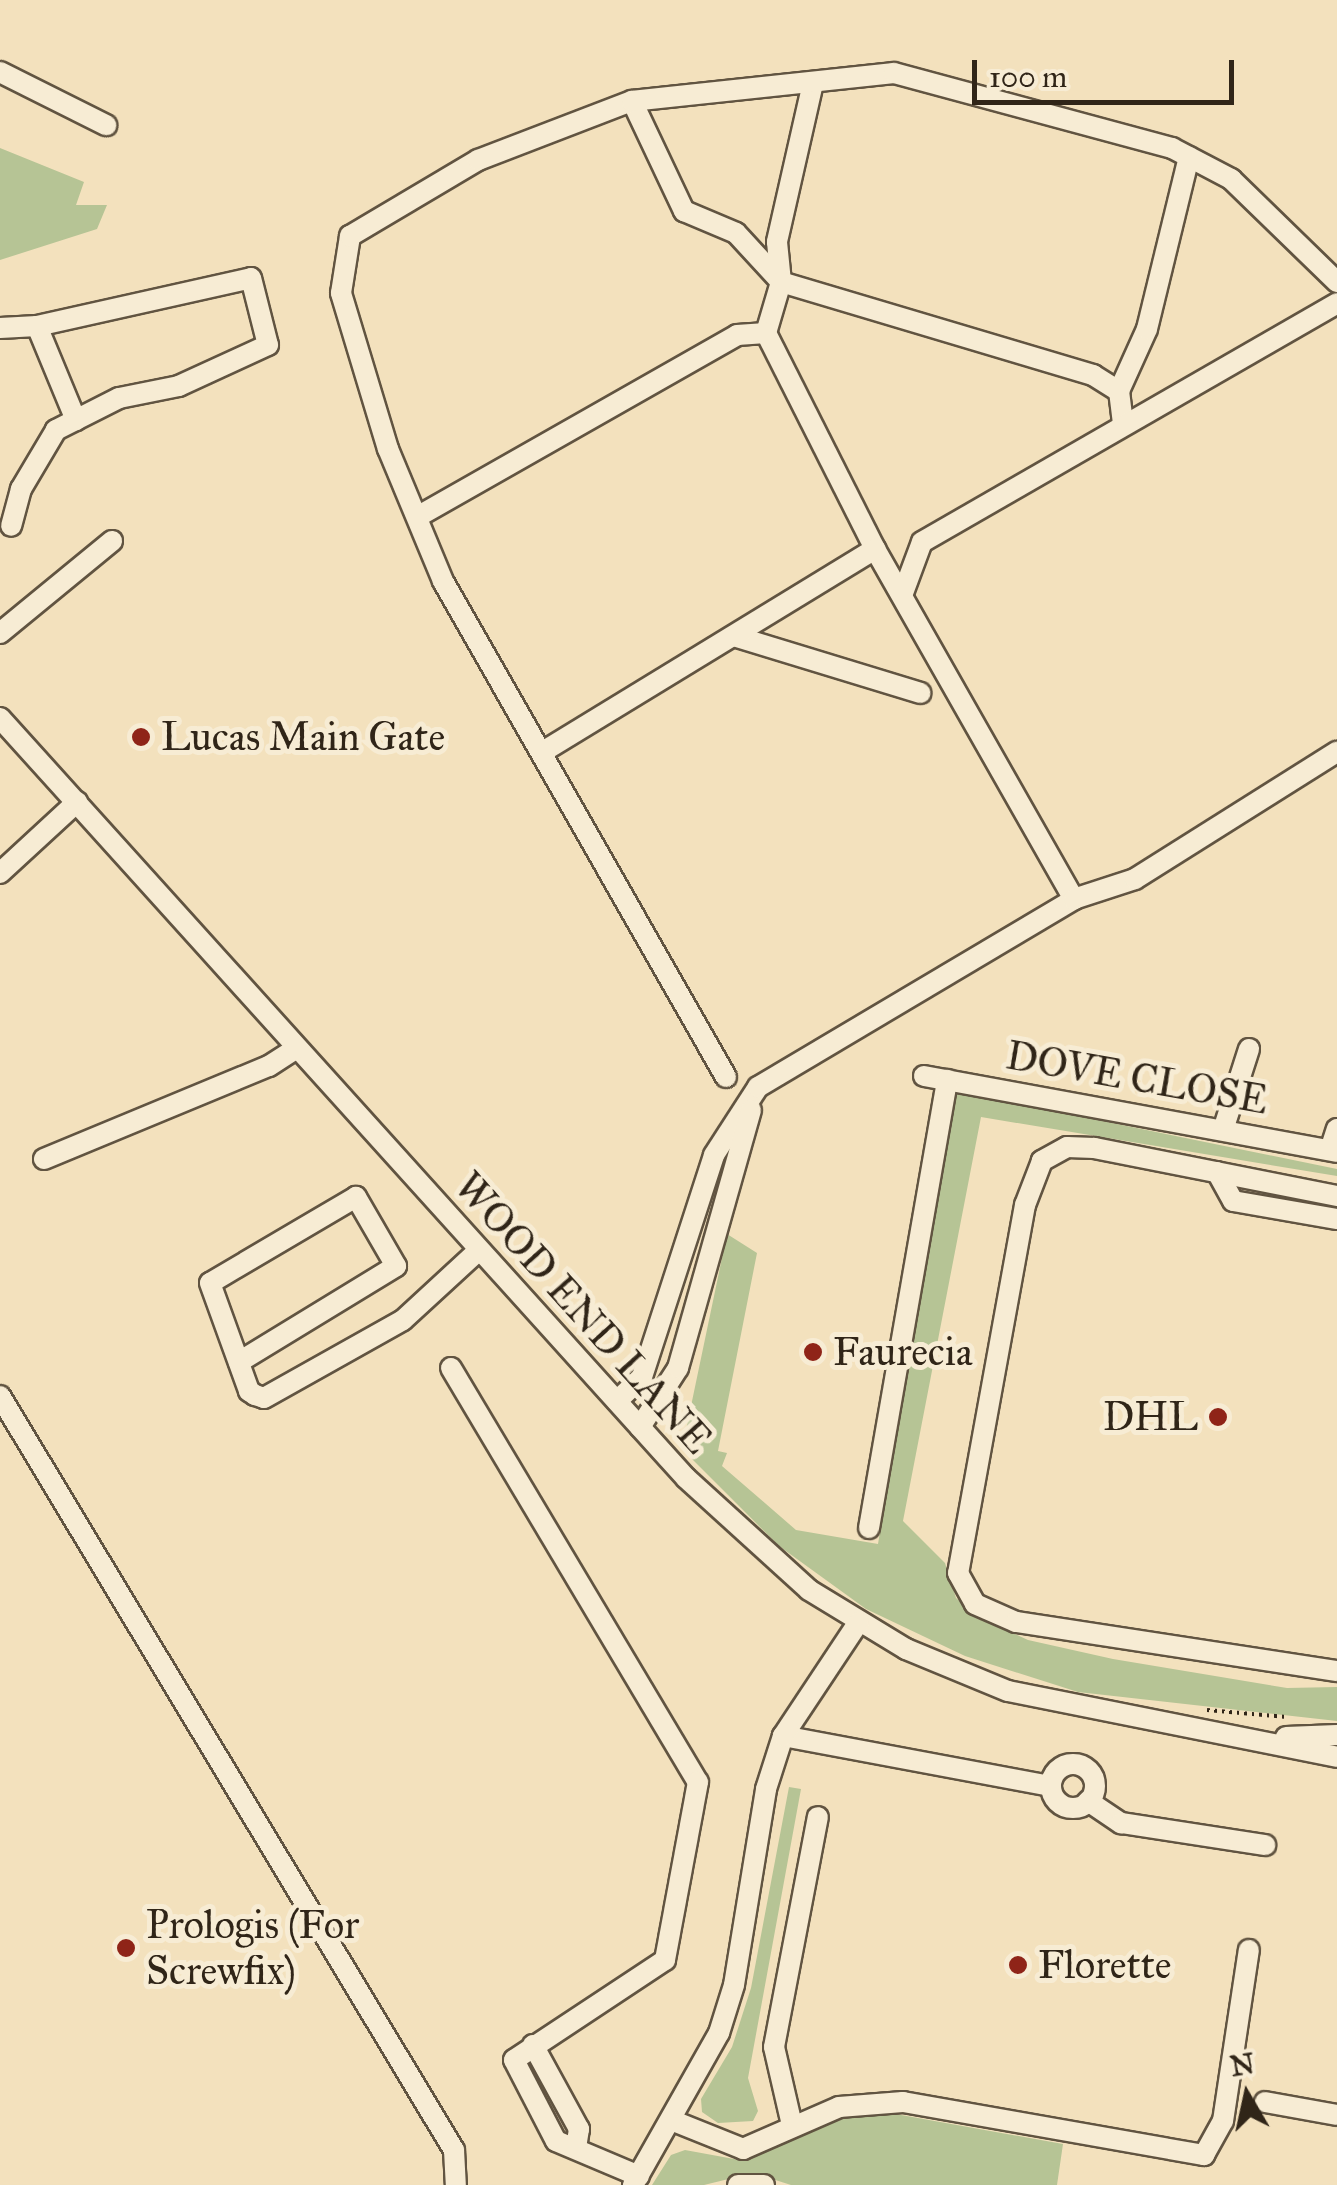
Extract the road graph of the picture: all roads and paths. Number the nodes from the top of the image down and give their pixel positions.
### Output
1 (0, 72) edge
2 (813, 83) junction
3 (632, 101) junction
4 (106, 125) dead end
5 (1189, 157) junction
6 (781, 282) junction
7 (1337, 282) edge
8 (1337, 303) edge
9 (38, 326) junction
10 (0, 328) edge
11 (766, 333) junction
12 (1120, 391) junction
13 (76, 420) junction
14 (1123, 424) junction
15 (417, 517) junction
16 (10, 526) dead end
17 (112, 541) dead end
18 (875, 549) junction
19 (903, 593) junction
20 (0, 632) edge
21 (734, 636) junction
22 (922, 693) dead end
23 (0, 718) edge
24 (544, 751) junction
25 (1337, 752) edge
26 (77, 802) junction
27 (0, 873) edge
28 (1074, 900) junction
29 (297, 1048) junction
30 (1250, 1050) dead end
31 (924, 1076) dead end
32 (726, 1077) dead end
33 (947, 1080) junction
34 (758, 1086) junction
35 (1224, 1127) junction
36 (1337, 1129) edge
37 (1334, 1151) edge
38 (44, 1159) dead end
39 (1217, 1172) junction
40 (1337, 1196) edge
41 (1337, 1220) edge
42 (478, 1251) junction
43 (670, 1289) junction
44 (699, 1298) junction
45 (239, 1362) junction
46 (451, 1368) dead end
47 (0, 1396) edge
48 (618, 1401) junction
49 (644, 1420) junction
50 (869, 1528) dead end
51 (858, 1623) junction
52 (1337, 1672) edge
53 (1193, 1709) dead end
54 (1299, 1718) dead end
55 (783, 1736) junction
56 (1337, 1736) edge
57 (1254, 1738) junction
58 (1337, 1757) edge
59 (1050, 1786) junction
60 (1088, 1802) junction
61 (818, 1816) dead end
62 (1265, 1844) dead end
63 (1248, 1950) dead end
64 (1266, 2102) dead end
65 (1337, 2115) edge
66 (671, 2120) junction
67 (792, 2125) junction
68 (636, 2181) edge
69 (456, 2185) edge
70 (738, 2185) edge
71 (764, 2185) edge

1 - 4 street
2 - 3 street
2 - 5 street
2 - 6 street
3 - 6 street
3 - 15 street
5 - 7 street
5 - 12 street
6 - 11 street
6 - 12 street
8 - 14 street
9 - 10 street
9 - 13 street
9 - 13 street
11 - 15 street
11 - 18 street
12 - 14 street
13 - 16 street
14 - 19 street
15 - 24 street
17 - 20 street
18 - 19 street
18 - 21 street
19 - 28 street
21 - 22 street
21 - 24 street
23 - 26 street, WOOD END LANE
24 - 32 street
25 - 28 street
26 - 27 street
26 - 29 street, WOOD END LANE
28 - 34 street
29 - 38 street
29 - 42 street, WOOD END LANE
30 - 35 street
31 - 33 street, DOVE CLOSE
33 - 35 street, DOVE CLOSE
33 - 50 street
34 - 43 street
34 - 44 street
35 - 37 street, DOVE CLOSE
36 - 37 street
39 - 40 street
39 - 41 street
39 - 52 street
42 - 45 street
42 - 48 street, WOOD END LANE
43 - 44 street
43 - 48 street
44 - 49 street
45 - 45 street
46 - 68 street
47 - 69 street
48 - 49 street, WOOD END LANE
49 - 51 street, WOOD END LANE
51 - 55 street
51 - 57 street, WOOD END LANE
53 - 54 path
55 - 59 street
55 - 66 street
56 - 57 street, WOOD END LANE
57 - 58 street, WOOD END LANE
59 - 60 street
59 - 60 street
60 - 62 street
61 - 67 street
63 - 67 street
64 - 65 street
66 - 67 street
66 - 68 street
70 - 71 street

